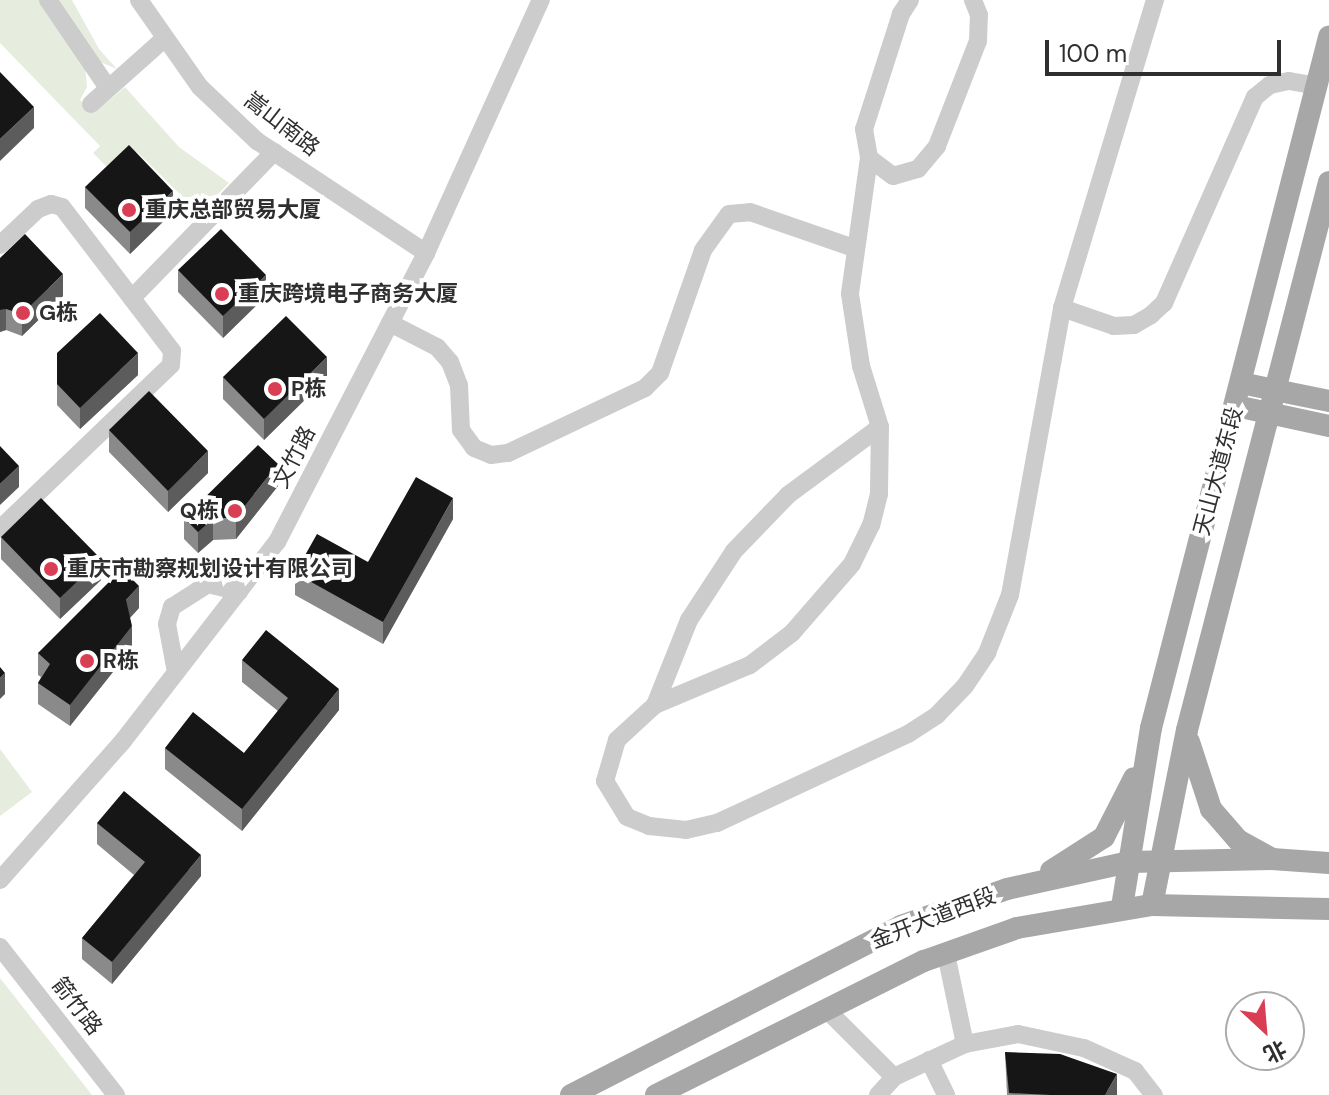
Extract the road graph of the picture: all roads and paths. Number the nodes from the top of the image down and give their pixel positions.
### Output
1 (48, 0) edge
2 (139, 0) edge
3 (541, 0) edge
4 (910, 0) edge
5 (973, 0) edge
6 (1155, 0) edge
7 (1329, 37) edge
8 (164, 39) junction
9 (1317, 86) junction
10 (108, 88) junction
11 (91, 104) dead end
12 (274, 152) junction
13 (869, 158) junction
14 (1329, 182) edge
15 (0, 245) edge
16 (854, 248) junction
17 (426, 253) junction
18 (132, 298) junction
19 (1062, 308) junction
20 (390, 323) junction
21 (1241, 383) junction
22 (1275, 390) junction
23 (1329, 401) edge
24 (1236, 406) junction
25 (1267, 414) junction
26 (1329, 426) edge
27 (880, 427) junction
28 (0, 529) edge
29 (239, 592) junction
30 (176, 672) junction
31 (655, 705) junction
32 (1151, 728) junction
33 (1187, 730) junction
34 (1272, 859) junction
35 (1162, 861) junction
36 (1129, 862) junction
37 (1329, 863) edge
38 (0, 880) edge
39 (1007, 889) junction
40 (1152, 905) junction
41 (1122, 907) junction
42 (1329, 909) edge
43 (0, 947) edge
44 (946, 954) junction
45 (826, 1009) junction
46 (965, 1044) junction
47 (929, 1060) junction
48 (894, 1077) junction
49 (116, 1095) edge
50 (571, 1095) edge
51 (656, 1095) edge
52 (878, 1095) edge
53 (946, 1095) edge
54 (1154, 1095) edge

1 - 10 street
2 - 8 street, 嵩山南路
3 - 17 street, 文竹路
4 - 13 street
5 - 13 street
6 - 19 street
7 - 9 main road, 天山大道东段
8 - 10 street
8 - 12 street, 嵩山南路
9 - 19 street
9 - 21 main road, 天山大道东段
10 - 11 street
12 - 17 street, 嵩山南路
12 - 18 street
13 - 16 street
14 - 22 main road, 天山大道东段
15 - 18 street
16 - 20 street
16 - 27 street
17 - 20 street, 文竹路
18 - 28 street
19 - 31 street
20 - 29 street, 文竹路
21 - 22 main road
21 - 24 main road, 天山大道东段
22 - 23 main road
22 - 25 main road, 天山大道东段
24 - 25 main road
24 - 32 main road, 天山大道东段
25 - 26 main road
25 - 33 main road, 天山大道东段
27 - 31 street
27 - 31 street
29 - 30 street, 文竹路
29 - 30 street
30 - 38 street, 文竹路
32 - 36 main road, 天山大道东段
32 - 39 main road
33 - 34 main road
33 - 35 main road, 天山大道东段
34 - 35 main road, 金开大道西段
34 - 37 main road, 金开大道西段
35 - 36 main road, 金开大道西段
35 - 40 main road, 天山大道东段
36 - 39 main road, 金开大道西段
36 - 41 main road, 天山大道东段
39 - 50 main road, 金开大道西段
40 - 41 main road, 金开大道西段
40 - 42 main road, 金开大道西段
41 - 44 main road, 金开大道西段
43 - 49 street, 箭竹路
44 - 45 main road, 金开大道西段
44 - 46 street
45 - 48 street
45 - 51 main road, 金开大道西段
46 - 47 street
46 - 54 street
47 - 48 street
47 - 53 street
48 - 52 street

